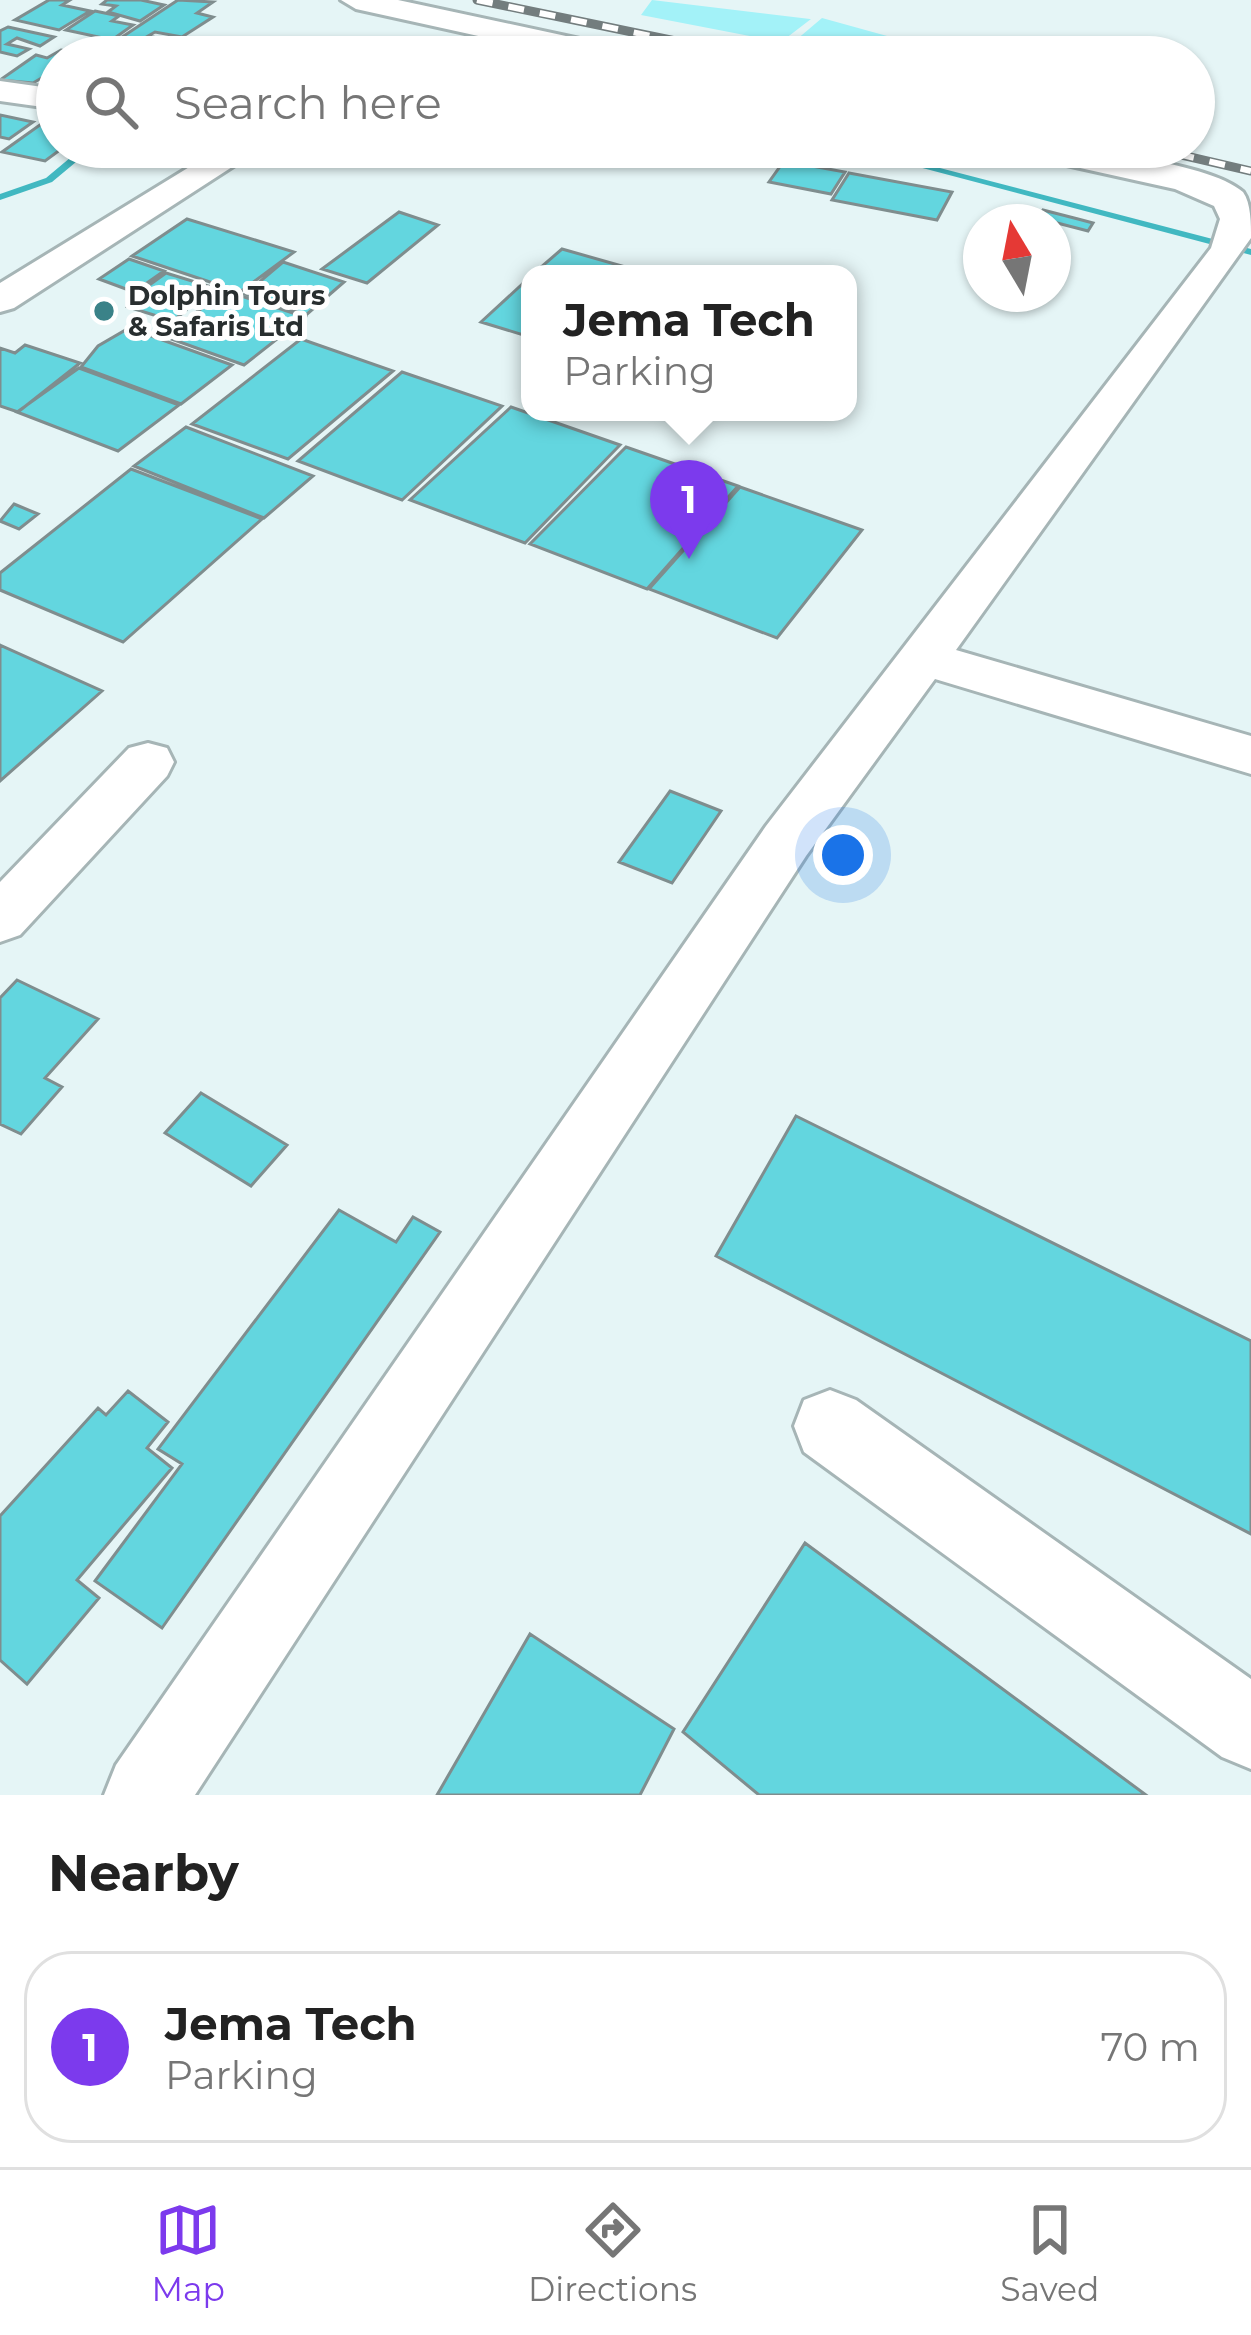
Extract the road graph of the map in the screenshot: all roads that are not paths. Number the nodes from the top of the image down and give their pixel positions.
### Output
1 (356, 0) edge
2 (521, 36) edge
3 (0, 91) edge
4 (36, 96) edge
5 (212, 168) edge
6 (1126, 168) edge
7 (0, 300) edge
8 (924, 658) junction
9 (1251, 755) edge
10 (148, 762) dead end
11 (0, 919) edge
12 (830, 1426) dead end
13 (1251, 1728) edge
14 (146, 1795) edge

1 - 2 street
3 - 4 street
5 - 7 street
6 - 8 street
8 - 9 street
8 - 14 street
10 - 11 street
12 - 13 street

